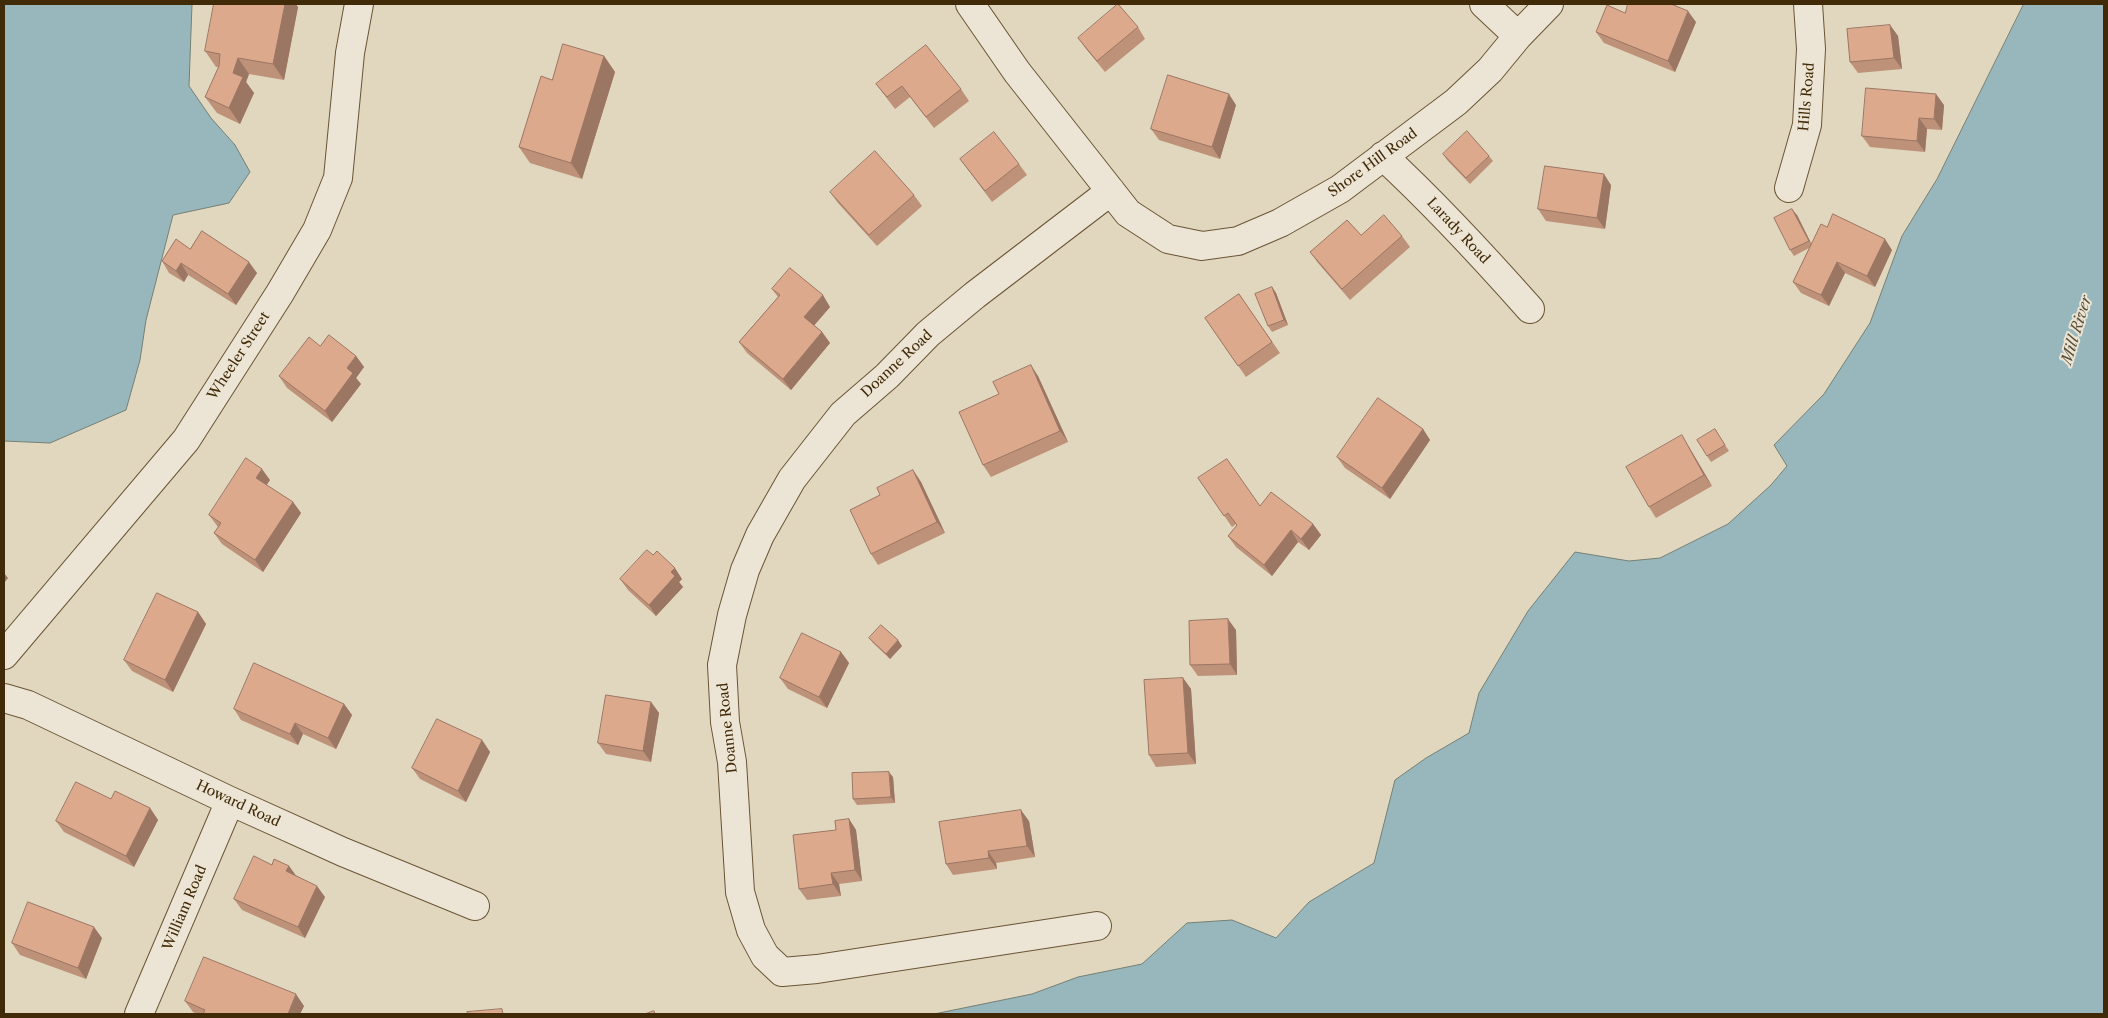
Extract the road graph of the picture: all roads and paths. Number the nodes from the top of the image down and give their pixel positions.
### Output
1 (359, 4) edge
2 (970, 4) edge
3 (1484, 4) edge
4 (1549, 4) edge
5 (1808, 4) edge
6 (1518, 36) junction
7 (1383, 156) junction
8 (1789, 188) dead end
9 (1111, 191) junction
10 (1530, 309) dead end
11 (4, 655) edge
12 (4, 698) edge
13 (230, 801) junction
14 (475, 906) dead end
15 (1097, 926) dead end
16 (139, 1014) edge

1 - 11 street, Wheeler Street
2 - 9 street, Shore Hill Road
3 - 6 street
4 - 6 street, Shore Hill Road
5 - 8 street, Hills Road
6 - 7 street, Shore Hill Road
7 - 9 street, Shore Hill Road
7 - 10 street, Larady Road
9 - 15 street, Doanne Road
12 - 13 street, Howard Road
13 - 14 street, Howard Road
13 - 16 street, William Road

